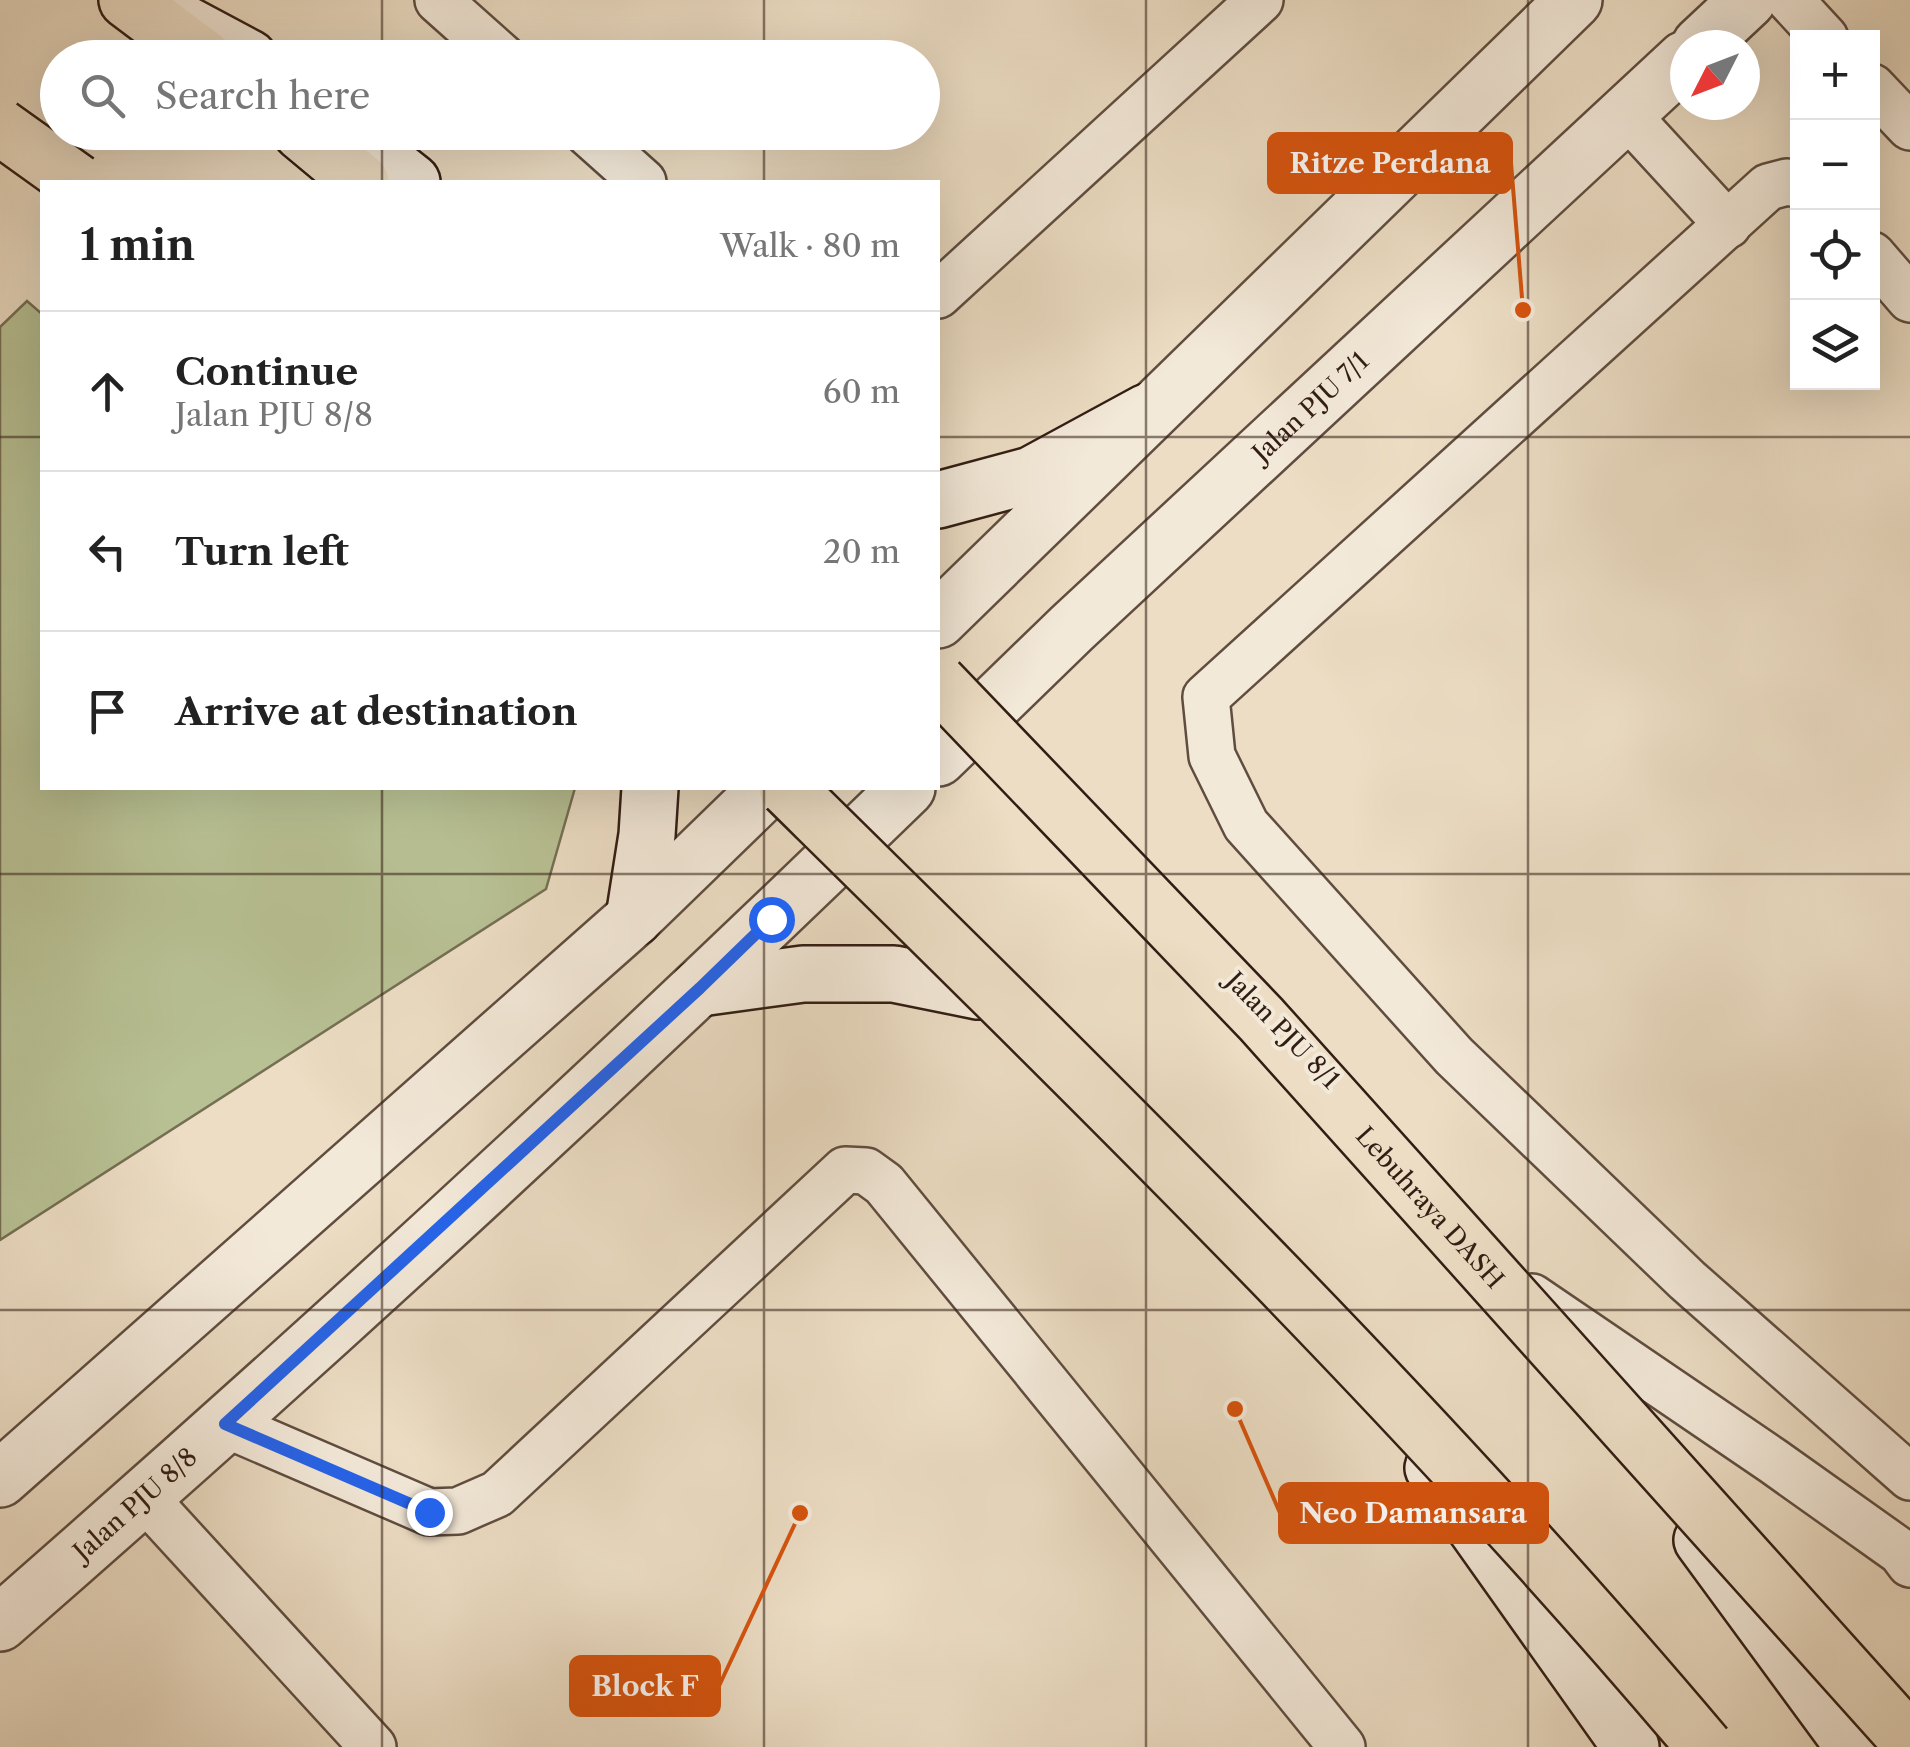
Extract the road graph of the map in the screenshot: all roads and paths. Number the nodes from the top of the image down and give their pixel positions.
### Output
1 (126, 0) edge
2 (140, 0) edge
3 (438, 0) edge
4 (1260, 0) edge
5 (1574, 0) edge
6 (1748, 0) edge
7 (1790, 0) edge
8 (1716, 30) edge
9 (1818, 30) edge
10 (180, 40) edge
11 (216, 40) edge
12 (482, 40) edge
13 (1670, 73) edge
14 (1880, 95) edge
15 (1626, 114) junction
16 (0, 127) edge
17 (1910, 127) edge
18 (0, 140) edge
19 (323, 150) edge
20 (372, 150) edge
21 (607, 150) edge
22 (74, 180) edge
23 (74, 180) edge
24 (360, 180) edge
25 (409, 180) edge
26 (641, 180) edge
27 (1790, 183) edge
28 (1728, 225) junction
29 (1880, 264) edge
30 (940, 293) edge
31 (1910, 299) edge
32 (1147, 412) junction
33 (940, 499) edge
34 (940, 618) edge
35 (940, 672) edge
36 (940, 684) edge
37 (982, 715) junction
38 (940, 756) edge
39 (650, 790) edge
40 (766, 790) edge
41 (787, 790) edge
42 (787, 790) edge
43 (906, 790) edge
44 (841, 852) junction
45 (634, 918) junction
46 (700, 988) junction
47 (978, 991) junction
48 (1532, 1297) junction
49 (225, 1424) junction
50 (1910, 1476) edge
51 (0, 1479) edge
52 (144, 1497) junction
53 (1910, 1564) edge
54 (0, 1623) edge
55 (1910, 1742) edge
56 (373, 1747) edge
57 (1342, 1747) edge
58 (1631, 1747) edge
59 (1705, 1747) edge
60 (1854, 1747) edge

1 - 10 highway
2 - 11 street
3 - 12 lane
4 - 30 lane
5 - 32 street
6 - 8 street
7 - 9 lane
13 - 15 street, Jalan PJU 7/1
14 - 17 lane
15 - 28 lane
15 - 37 street, Jalan PJU 7/1
16 - 22 highway, bridge
18 - 23 street
19 - 24 highway
20 - 25 street
21 - 26 lane
27 - 28 lane
28 - 50 lane
29 - 31 lane
32 - 33 street
32 - 34 street
35 - 37 street, Jalan PJU 8/1
36 - 55 highway, Lebuhraya DASH, bridge
37 - 38 street, Jalan PJU 7/1
37 - 48 street, Jalan PJU 8/1
39 - 45 street
40 - 45 street
41 - 44 street
42 - 59 highway, bridge
43 - 44 street
44 - 46 street, Jalan PJU 8/8
44 - 47 street
45 - 51 street
46 - 47 street
46 - 49 street, Jalan PJU 8/8
47 - 58 street
48 - 53 lane
48 - 60 street, Jalan PJU 8/1
49 - 52 street, Jalan PJU 8/8
49 - 57 lane
52 - 54 street, Jalan PJU 8/8
52 - 56 lane

